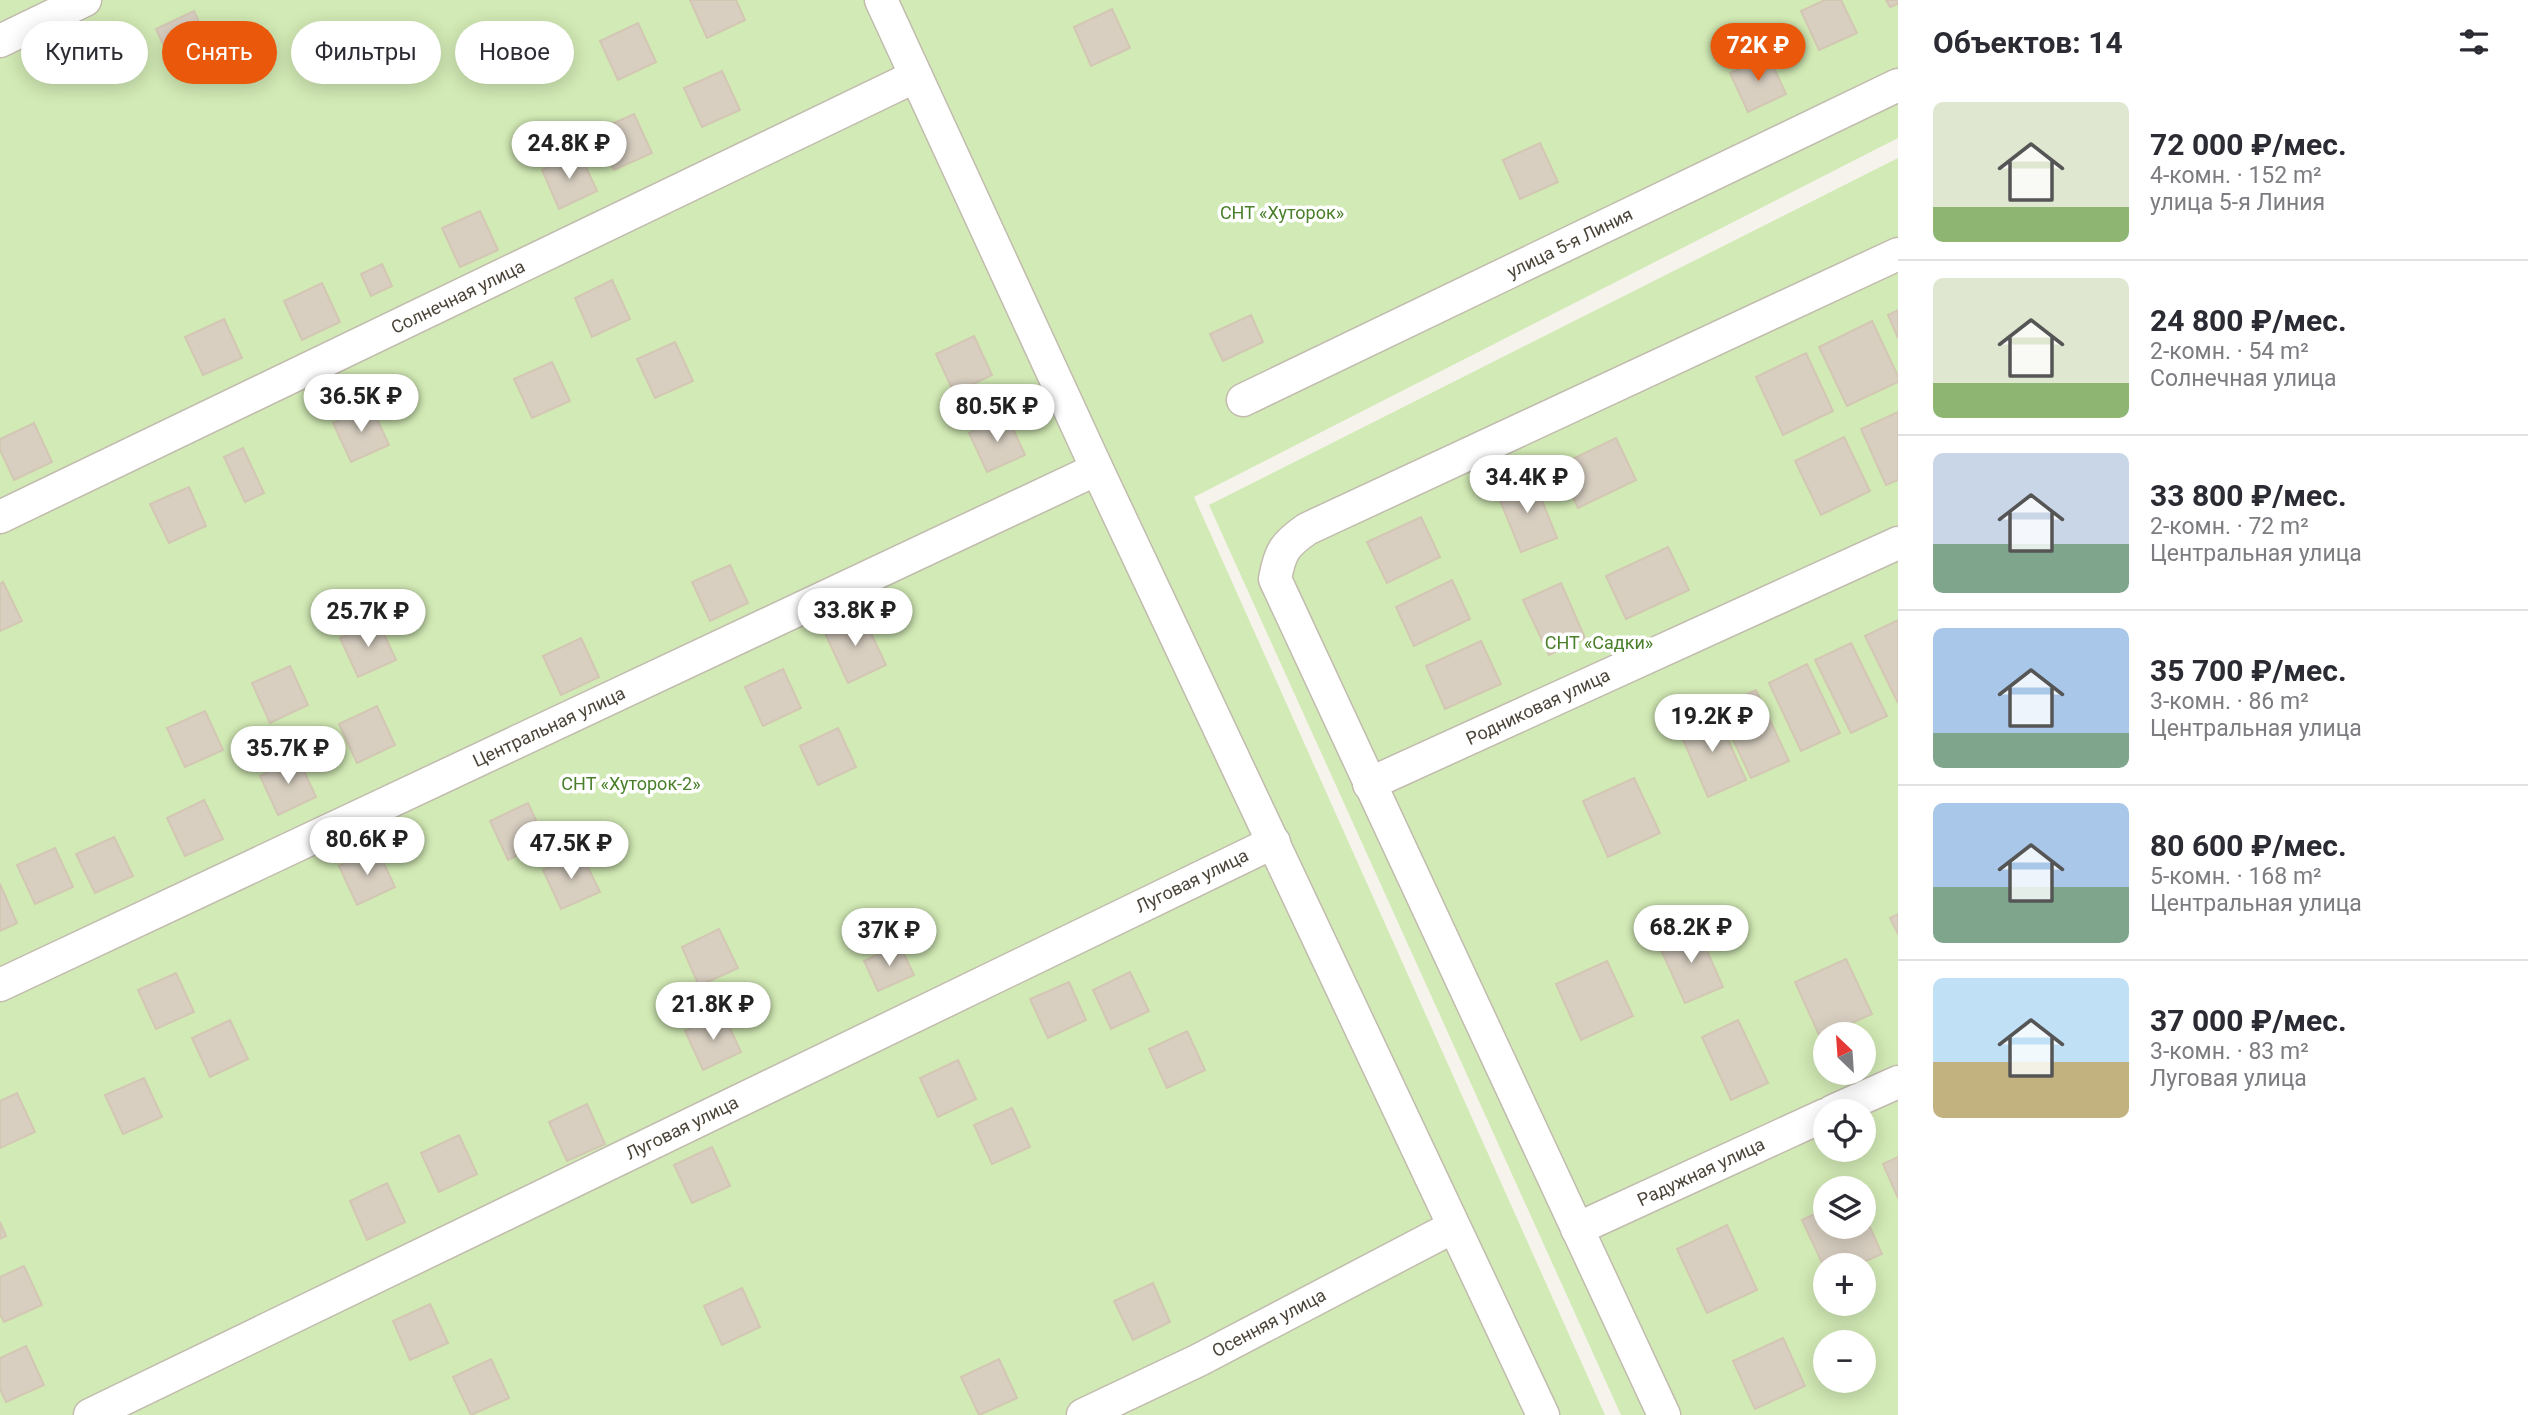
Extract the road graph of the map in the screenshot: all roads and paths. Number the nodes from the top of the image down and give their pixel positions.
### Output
1 (85, 0) edge
2 (881, 0) edge
3 (0, 41) edge
4 (916, 76) junction
5 (1898, 85) edge
6 (1898, 254) edge
7 (1243, 400) dead end
8 (1097, 469) junction
9 (0, 517) edge
10 (1898, 542) edge
11 (1369, 784) junction
12 (1273, 842) junction
13 (0, 985) edge
14 (1898, 1082) edge
15 (1860, 1099) edge
16 (1813, 1121) edge
17 (1453, 1227) junction
18 (1577, 1229) junction
19 (90, 1415) edge
20 (1083, 1415) edge
21 (1543, 1415) edge
22 (1664, 1415) edge

1 - 3 street
2 - 4 street
4 - 8 street
4 - 9 street, Солнечная улица
5 - 7 street, улица 5-я Линия
6 - 11 street
8 - 12 street
8 - 13 street, Центральная улица
10 - 11 street, Родниковая улица
11 - 18 street
12 - 17 street
12 - 19 street, Луговая улица
14 - 15 street
16 - 18 street, Радужная улица
17 - 20 street, Осенняя улица
17 - 21 street
18 - 22 street

